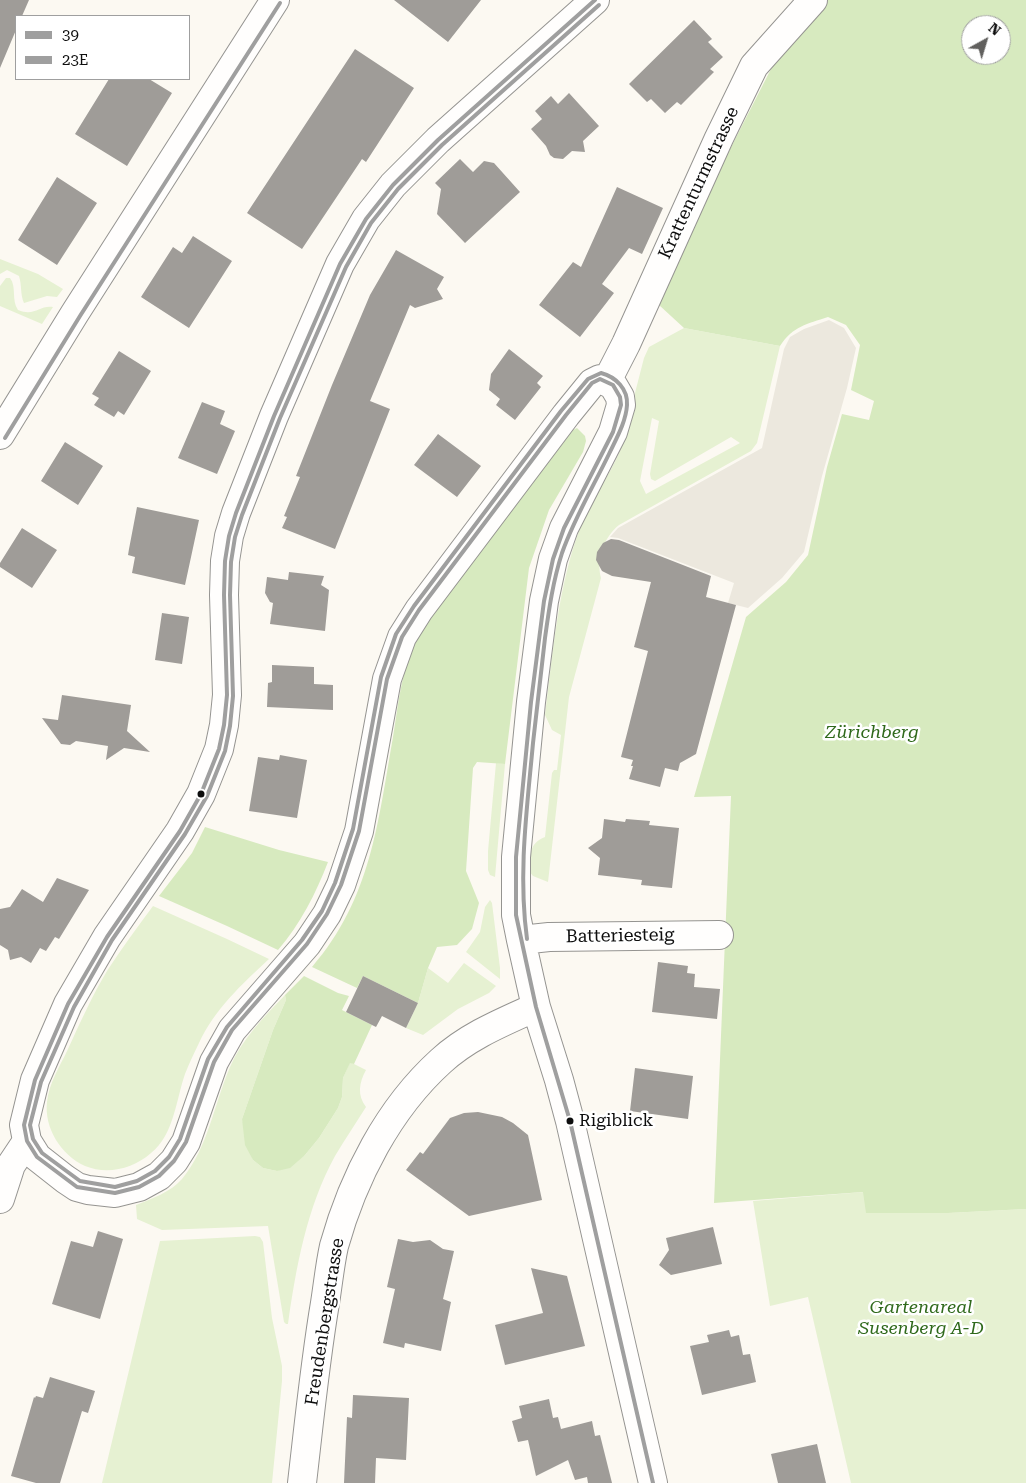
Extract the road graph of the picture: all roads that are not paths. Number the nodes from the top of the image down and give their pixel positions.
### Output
1 (275, 0) edge
2 (595, 0) edge
3 (813, 0) edge
4 (607, 381) junction
5 (0, 435) edge
6 (719, 935) dead end
7 (521, 940) junction
8 (536, 1007) junction
9 (27, 1141) junction
10 (0, 1199) edge
11 (302, 1483) edge
12 (653, 1483) edge

1 - 5 street
2 - 9 street
3 - 4 street, Krattenturmstrasse
4 - 7 street
4 - 9 street
6 - 7 street, Batteriesteig
7 - 8 street
8 - 11 street, Freudenbergstrasse
8 - 12 street
9 - 10 street

